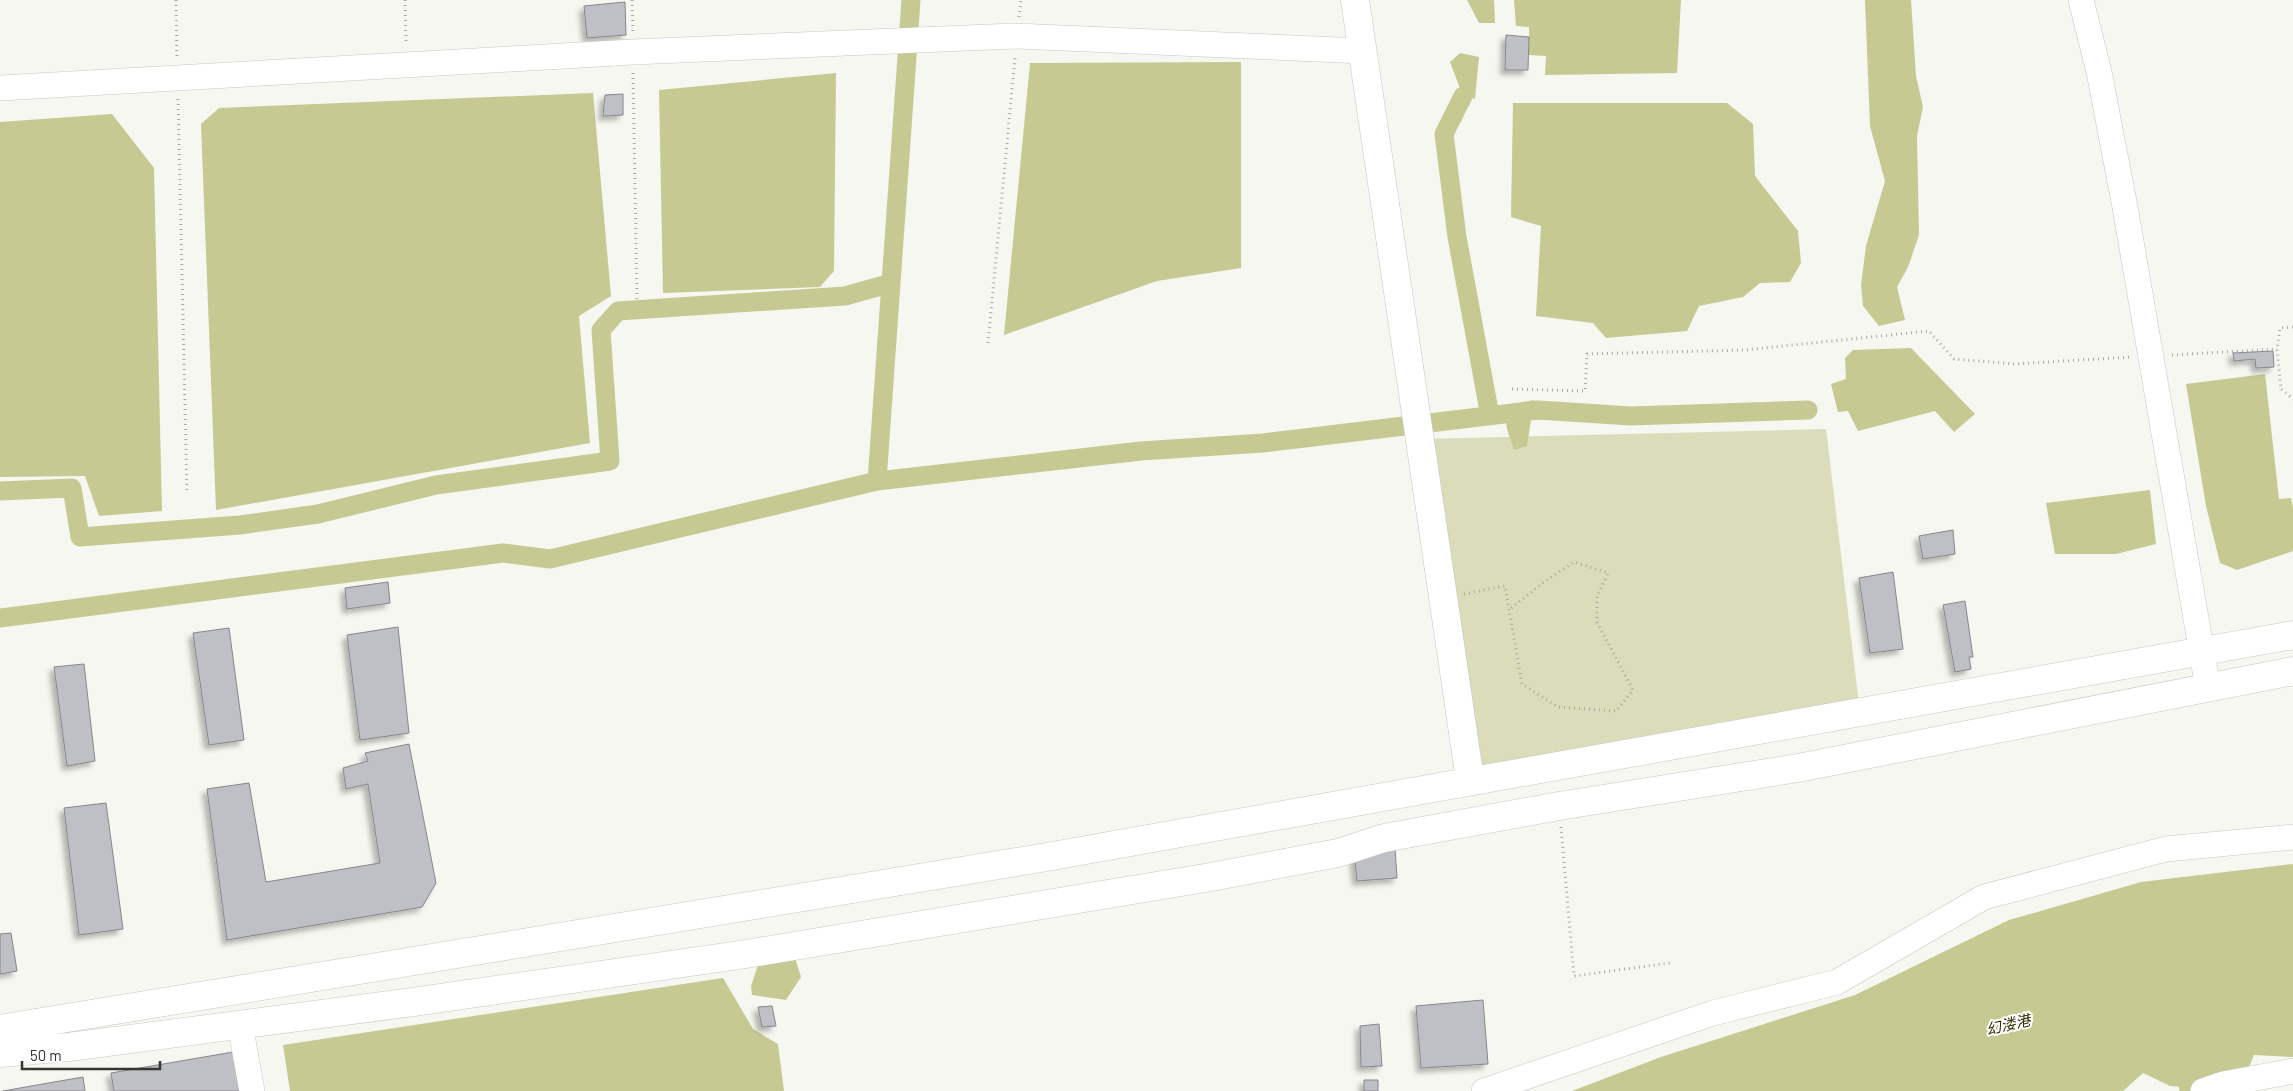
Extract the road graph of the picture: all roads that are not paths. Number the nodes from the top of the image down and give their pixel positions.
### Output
1 (1355, 0) edge
2 (2080, 0) edge
3 (1363, 51) junction
4 (0, 88) edge
5 (2293, 634) edge
6 (2201, 652) junction
7 (2293, 672) edge
8 (2208, 688) junction
9 (1470, 780) junction
10 (1377, 797) junction
11 (2293, 837) edge
12 (1384, 838) junction
13 (240, 1024) junction
14 (0, 1029) edge
15 (0, 1053) edge
16 (2293, 1071) edge
17 (252, 1091) edge
18 (1484, 1091) edge
19 (2203, 1091) edge

1 - 3 main road
2 - 6 street
3 - 4 street
3 - 9 main road
5 - 6 main road
6 - 8 street
6 - 9 main road
7 - 8 main road
8 - 12 main road
9 - 10 main road
10 - 12 main road
10 - 14 main road
11 - 18 street
12 - 13 main road
13 - 15 main road
13 - 17 street
16 - 19 street

